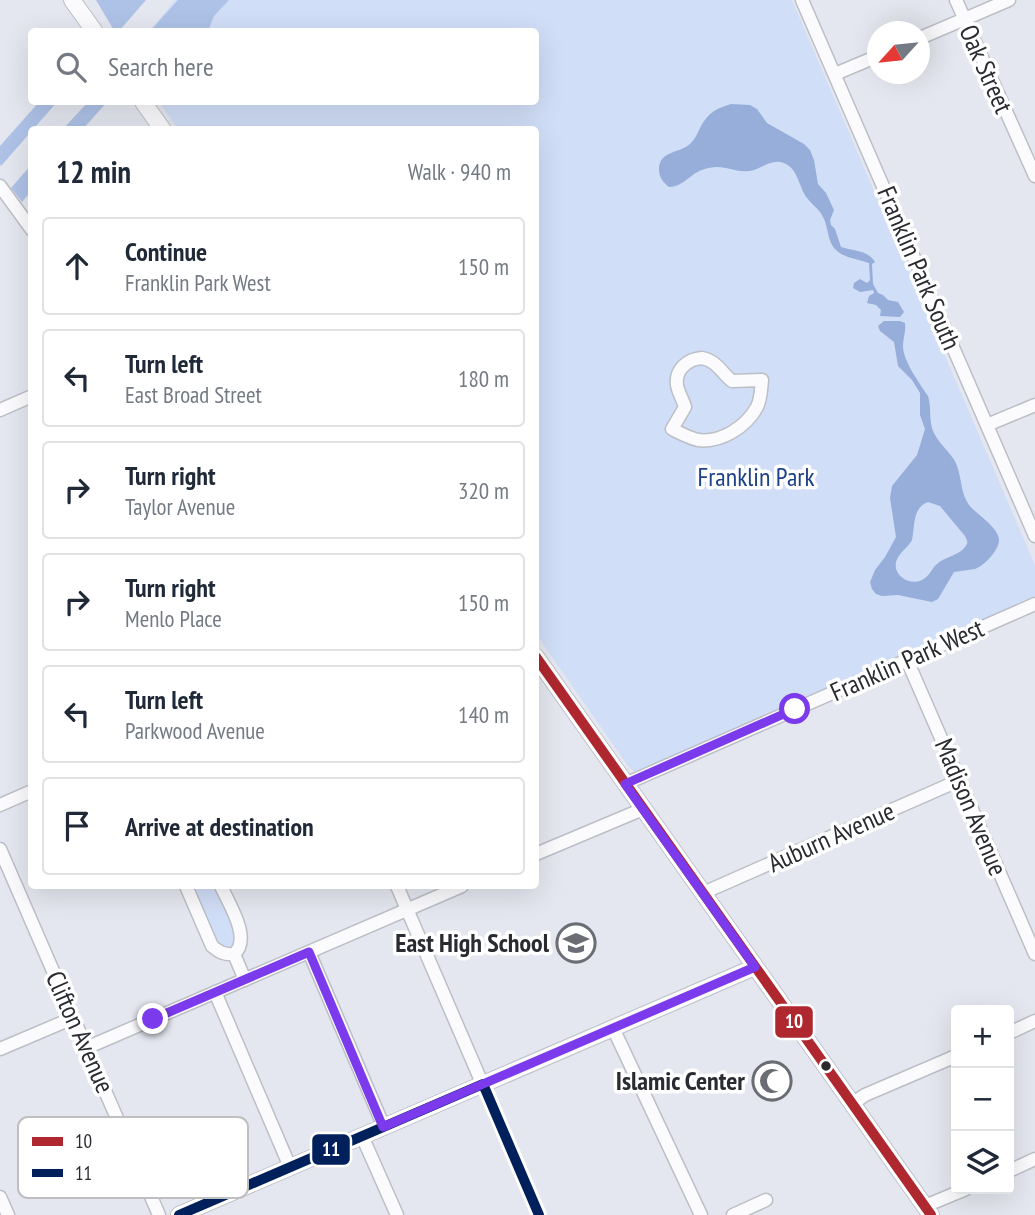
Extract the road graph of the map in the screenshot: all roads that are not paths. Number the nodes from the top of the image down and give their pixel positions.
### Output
1 (72, 0) edge
2 (802, 0) edge
3 (956, 0) edge
4 (1009, 0) edge
5 (964, 19) junction
6 (92, 28) edge
7 (930, 33) edge
8 (867, 60) edge
9 (835, 74) junction
10 (146, 105) edge
11 (160, 126) edge
12 (1035, 176) edge
13 (0, 186) edge
14 (28, 224) edge
15 (762, 380) joint
16 (28, 398) edge
17 (1035, 405) edge
18 (0, 410) edge
19 (987, 425) junction
20 (1035, 536) edge
21 (1035, 604) edge
22 (907, 660) junction
23 (539, 661) edge
24 (960, 780) junction
25 (625, 784) junction
26 (28, 793) edge
27 (0, 805) edge
28 (643, 809) junction
29 (0, 849) edge
30 (539, 853) edge
31 (187, 889) edge
32 (222, 889) edge
33 (398, 889) edge
34 (455, 889) edge
35 (703, 893) junction
36 (407, 909) junction
37 (309, 952) junction
38 (234, 954) junction
39 (1035, 954) edge
40 (755, 967) junction
41 (245, 980) junction
42 (215, 992) junction
43 (74, 1018) junction
44 (1035, 1021) edge
45 (613, 1028) junction
46 (1014, 1031) edge
47 (86, 1048) junction
48 (0, 1049) edge
49 (951, 1058) edge
50 (483, 1084) junction
51 (852, 1104) junction
52 (116, 1117) edge
53 (383, 1127) junction
54 (362, 1136) junction
55 (1035, 1159) edge
56 (290, 1167) junction
57 (1014, 1169) edge
58 (248, 1185) edge
59 (958, 1194) edge
60 (0, 1198) edge
61 (152, 1198) edge
62 (219, 1198) edge
63 (766, 1200) dead end
64 (928, 1211) edge
65 (8, 1215) edge
66 (159, 1215) edge
67 (180, 1215) edge
68 (397, 1215) edge
69 (539, 1215) edge
70 (701, 1215) edge
71 (733, 1215) edge

1 - 6 main road
2 - 9 street, Franklin Park South
3 - 5 street, Oak Street
4 - 5 street
5 - 7 street
5 - 12 street, Oak Street
8 - 9 street
9 - 19 street, Franklin Park South
10 - 11 main road
13 - 14 street
15 - 15 street
16 - 18 street
17 - 19 street
19 - 20 street, Franklin Park South
21 - 22 street, Franklin Park West
22 - 24 street, Madison Avenue
22 - 25 street, Franklin Park West
23 - 25 main road
24 - 35 street, Auburn Avenue
24 - 39 street, Madison Avenue
25 - 28 main road
26 - 27 street
28 - 30 street
28 - 35 main road
29 - 43 street, Clifton Avenue
31 - 38 street
32 - 38 street
33 - 36 street
34 - 36 street
35 - 40 main road
36 - 37 street
36 - 50 street
37 - 41 street
37 - 53 street
38 - 41 street
40 - 45 main road
40 - 51 main road
41 - 42 street
42 - 47 street
42 - 56 street
43 - 47 street, Clifton Avenue
43 - 48 street
44 - 46 street
45 - 50 main road
45 - 70 street
47 - 52 street, Clifton Avenue
49 - 51 street
50 - 53 main road
50 - 69 street
51 - 64 main road
53 - 54 main road
54 - 56 main road
54 - 68 street
55 - 57 street
56 - 58 main road
59 - 64 street
60 - 65 street
61 - 66 street, Clifton Avenue
62 - 67 main road
63 - 71 street

